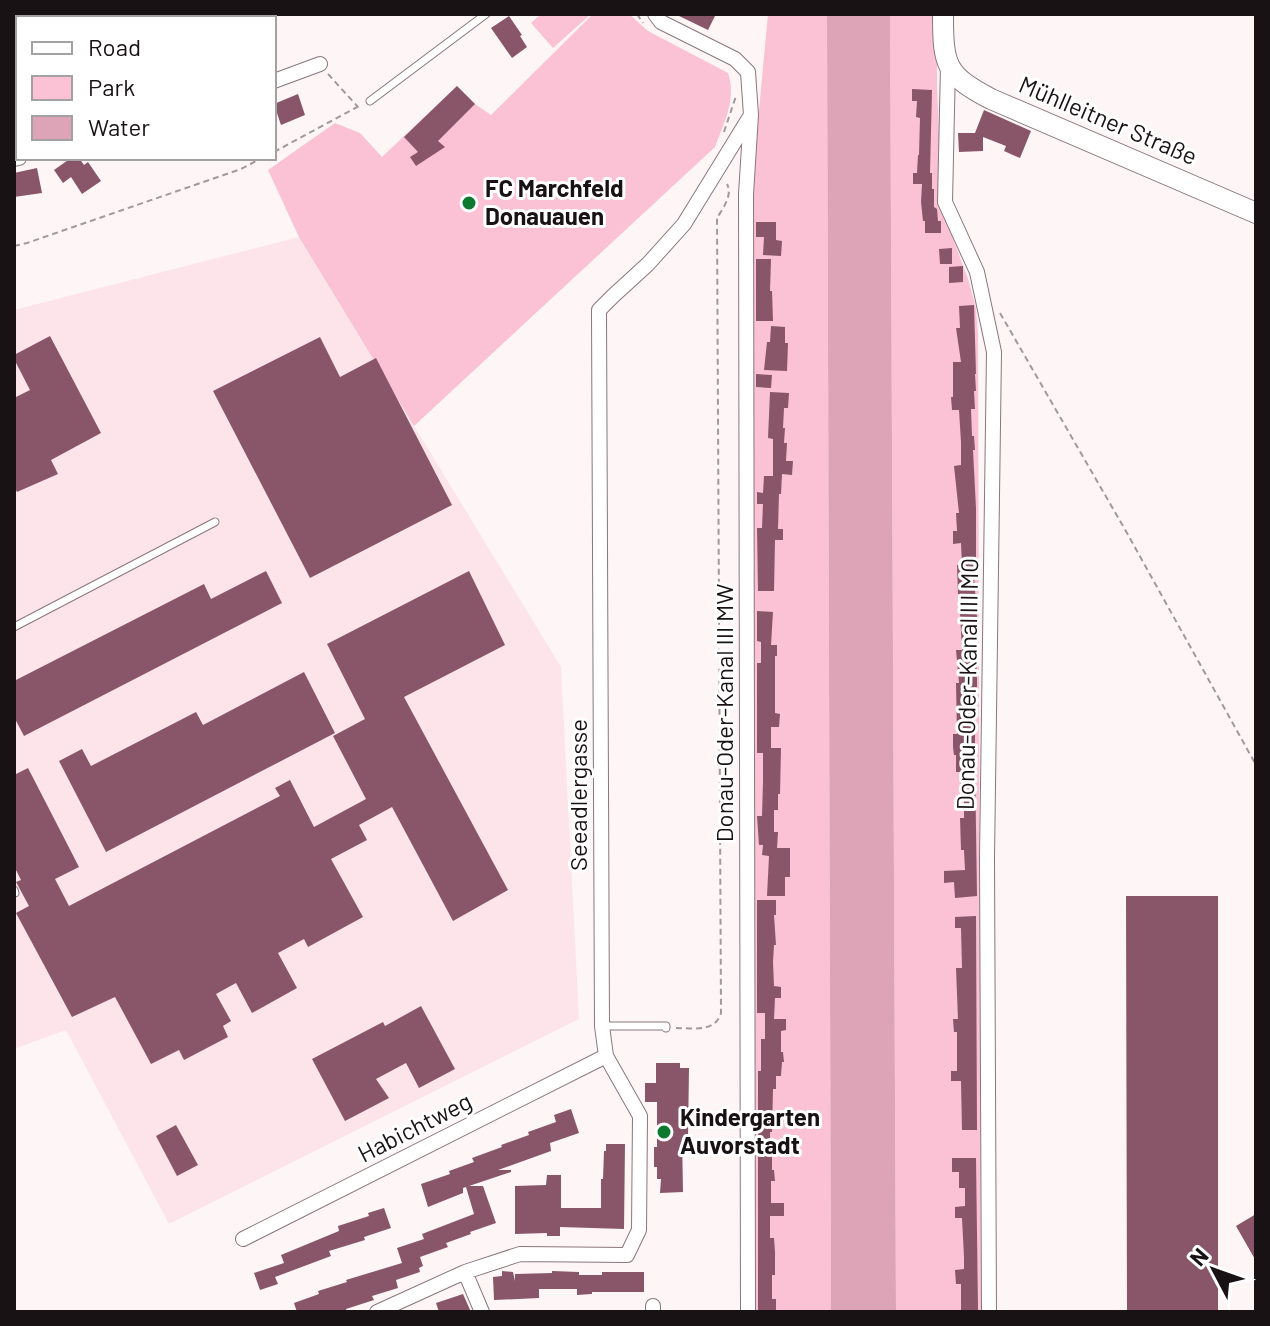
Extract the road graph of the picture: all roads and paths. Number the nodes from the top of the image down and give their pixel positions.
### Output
1 (486, 14) edge
2 (637, 14) edge
3 (943, 14) edge
4 (651, 20) edge
5 (320, 64) joint
6 (948, 65) junction
7 (276, 80) edge
8 (737, 93) dead end
9 (370, 101) joint
10 (358, 107) junction
11 (751, 115) junction
12 (723, 136) dead end
13 (276, 151) edge
14 (258, 160) edge
15 (717, 173) junction
16 (1256, 213) edge
17 (14, 246) edge
18 (1001, 314) dead end
19 (215, 522) dead end
20 (14, 627) edge
21 (1256, 765) edge
22 (602, 1026) junction
23 (666, 1028) joint
24 (606, 1056) junction
25 (243, 1239) dead end
26 (465, 1272) junction
27 (377, 1312) edge
28 (482, 1312) edge
29 (748, 1312) edge
30 (989, 1312) edge

1 - 9 lane
2 - 4 path
3 - 6 street
4 - 11 street
5 - 7 street
5 - 10 path
6 - 16 street, Mühlleitner Straße
6 - 30 street, Donau-Oder-Kanal III MO
8 - 12 path
9 - 10 path
10 - 13 path
11 - 15 street, Seeadlergasse
11 - 29 street, Donau-Oder-Kanal III MW
14 - 17 path
15 - 22 street, Seeadlergasse
15 - 23 path
18 - 21 path
19 - 20 lane
22 - 23 lane
22 - 24 street, Seeadlergasse
24 - 25 street, Habichtweg
24 - 26 street, Seeadlergasse
26 - 27 street, Seeadlergasse
26 - 28 street

